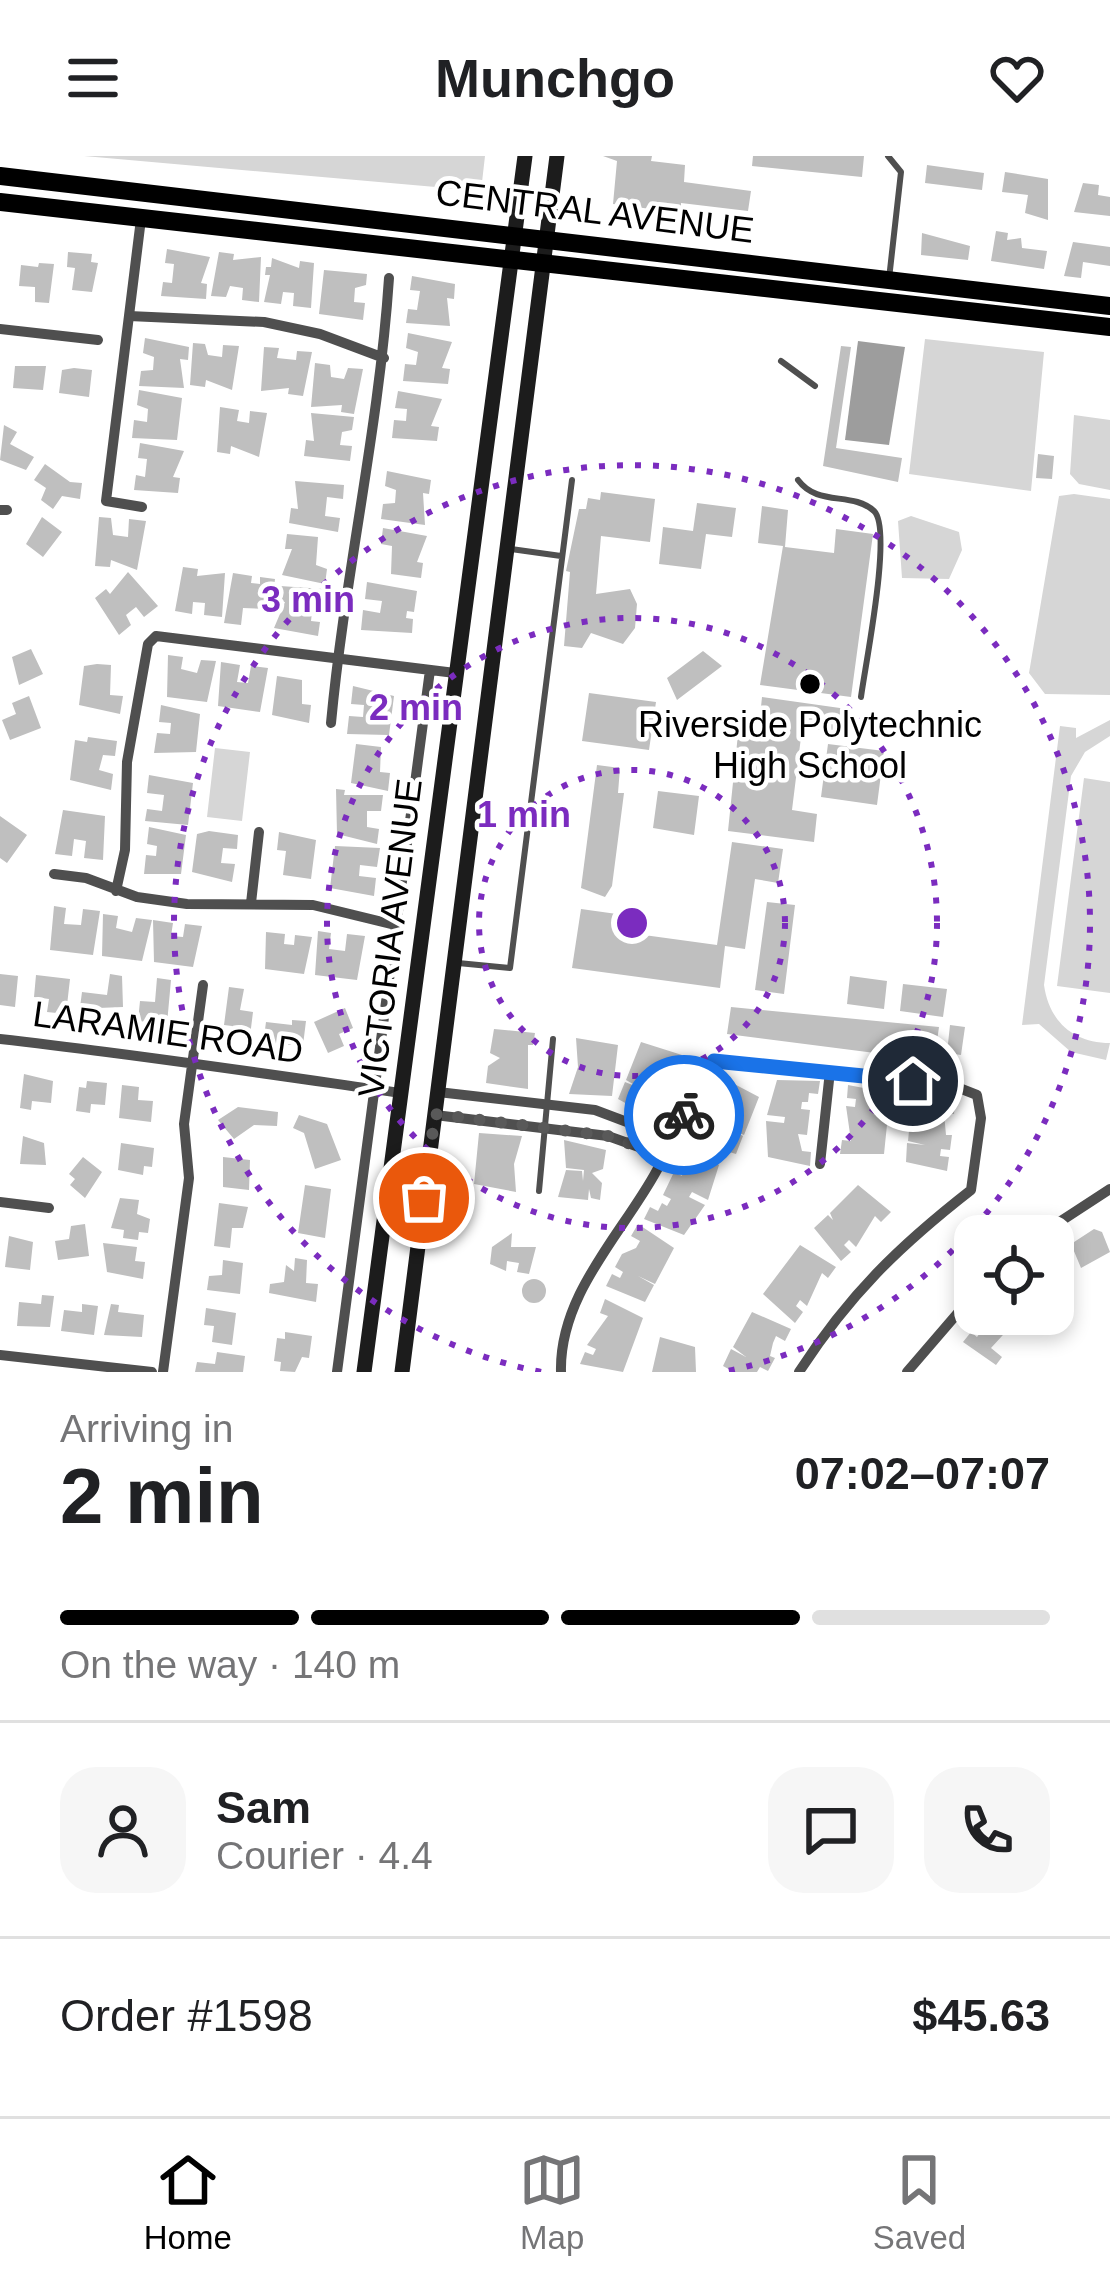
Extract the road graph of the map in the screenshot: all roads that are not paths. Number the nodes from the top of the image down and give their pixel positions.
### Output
1 (525, 156) edge
2 (557, 156) edge
3 (889, 156) edge
4 (0, 176) edge
5 (0, 202) edge
6 (141, 219) junction
7 (515, 234) junction
8 (546, 238) junction
9 (511, 261) junction
10 (541, 265) junction
11 (389, 278) dead end
12 (889, 280) junction
13 (1110, 306) edge
14 (129, 316) junction
15 (1110, 327) edge
16 (0, 328) edge
17 (98, 340) dead end
18 (384, 358) junction
19 (782, 361) dead end
20 (814, 386) dead end
21 (572, 480) dead end
22 (798, 480) dead end
23 (142, 507) dead end
24 (505, 549) junction
25 (561, 556) junction
26 (337, 659) junction
27 (430, 670) junction
28 (455, 673) junction
29 (862, 697) dead end
30 (331, 723) dead end
31 (259, 832) dead end
32 (55, 874) dead end
33 (116, 891) junction
34 (250, 903) junction
35 (395, 925) junction
36 (454, 962) junction
37 (203, 985) dead end
38 (0, 1039) edge
39 (553, 1039) dead end
40 (191, 1060) junction
41 (830, 1071) junction
42 (374, 1090) junction
43 (438, 1092) junction
44 (400, 1093) junction
45 (548, 1104) junction
46 (435, 1114) junction
47 (545, 1127) junction
48 (672, 1139) junction
49 (664, 1156) junction
50 (820, 1164) dead end
51 (1110, 1190) edge
52 (539, 1191) dead end
53 (0, 1202) edge
54 (49, 1208) dead end
55 (1071, 1215) edge
56 (954, 1317) edge
57 (0, 1355) edge
58 (152, 1372) edge
59 (164, 1372) edge
60 (337, 1372) edge
61 (364, 1372) edge
62 (402, 1372) edge
63 (562, 1372) edge
64 (799, 1372) edge
65 (907, 1372) edge

1 - 7 main road, VICTORIA AVENUE
2 - 8 main road, VICTORIA AVENUE
3 - 12 lane
4 - 7 main road, CENTRAL AVENUE
5 - 6 main road, CENTRAL AVENUE
6 - 9 main road, CENTRAL AVENUE
6 - 14 street
7 - 8 main road, CENTRAL AVENUE
7 - 9 main road, VICTORIA AVENUE
8 - 10 main road, VICTORIA AVENUE
8 - 12 main road, CENTRAL AVENUE
9 - 10 main road, CENTRAL AVENUE
9 - 28 main road, VICTORIA AVENUE
10 - 15 main road, CENTRAL AVENUE
10 - 24 main road, VICTORIA AVENUE
11 - 18 street
12 - 13 main road, CENTRAL AVENUE
14 - 18 street
14 - 23 street
16 - 17 street
18 - 26 street
19 - 20 lane
21 - 25 lane
22 - 29 lane
24 - 25 lane
24 - 36 main road, VICTORIA AVENUE
25 - 36 lane
26 - 27 street
26 - 30 street
26 - 33 street
27 - 28 street
27 - 35 street
28 - 44 main road, VICTORIA AVENUE
31 - 34 street
32 - 33 street
33 - 34 street
34 - 35 street
35 - 42 street
36 - 43 main road, VICTORIA AVENUE
37 - 40 street
38 - 40 street, LARAMIE ROAD
39 - 45 lane
40 - 42 street, LARAMIE ROAD
40 - 59 street
41 - 48 street
41 - 50 street
41 - 64 street
42 - 44 street, LARAMIE ROAD
42 - 60 street
43 - 45 street
43 - 46 main road, VICTORIA AVENUE
44 - 61 main road, VICTORIA AVENUE
45 - 47 lane
45 - 48 street
46 - 47 street
46 - 62 main road, VICTORIA AVENUE
47 - 49 street
47 - 52 lane
48 - 49 street
49 - 63 street
51 - 55 street
53 - 54 street
56 - 65 street
57 - 58 street

